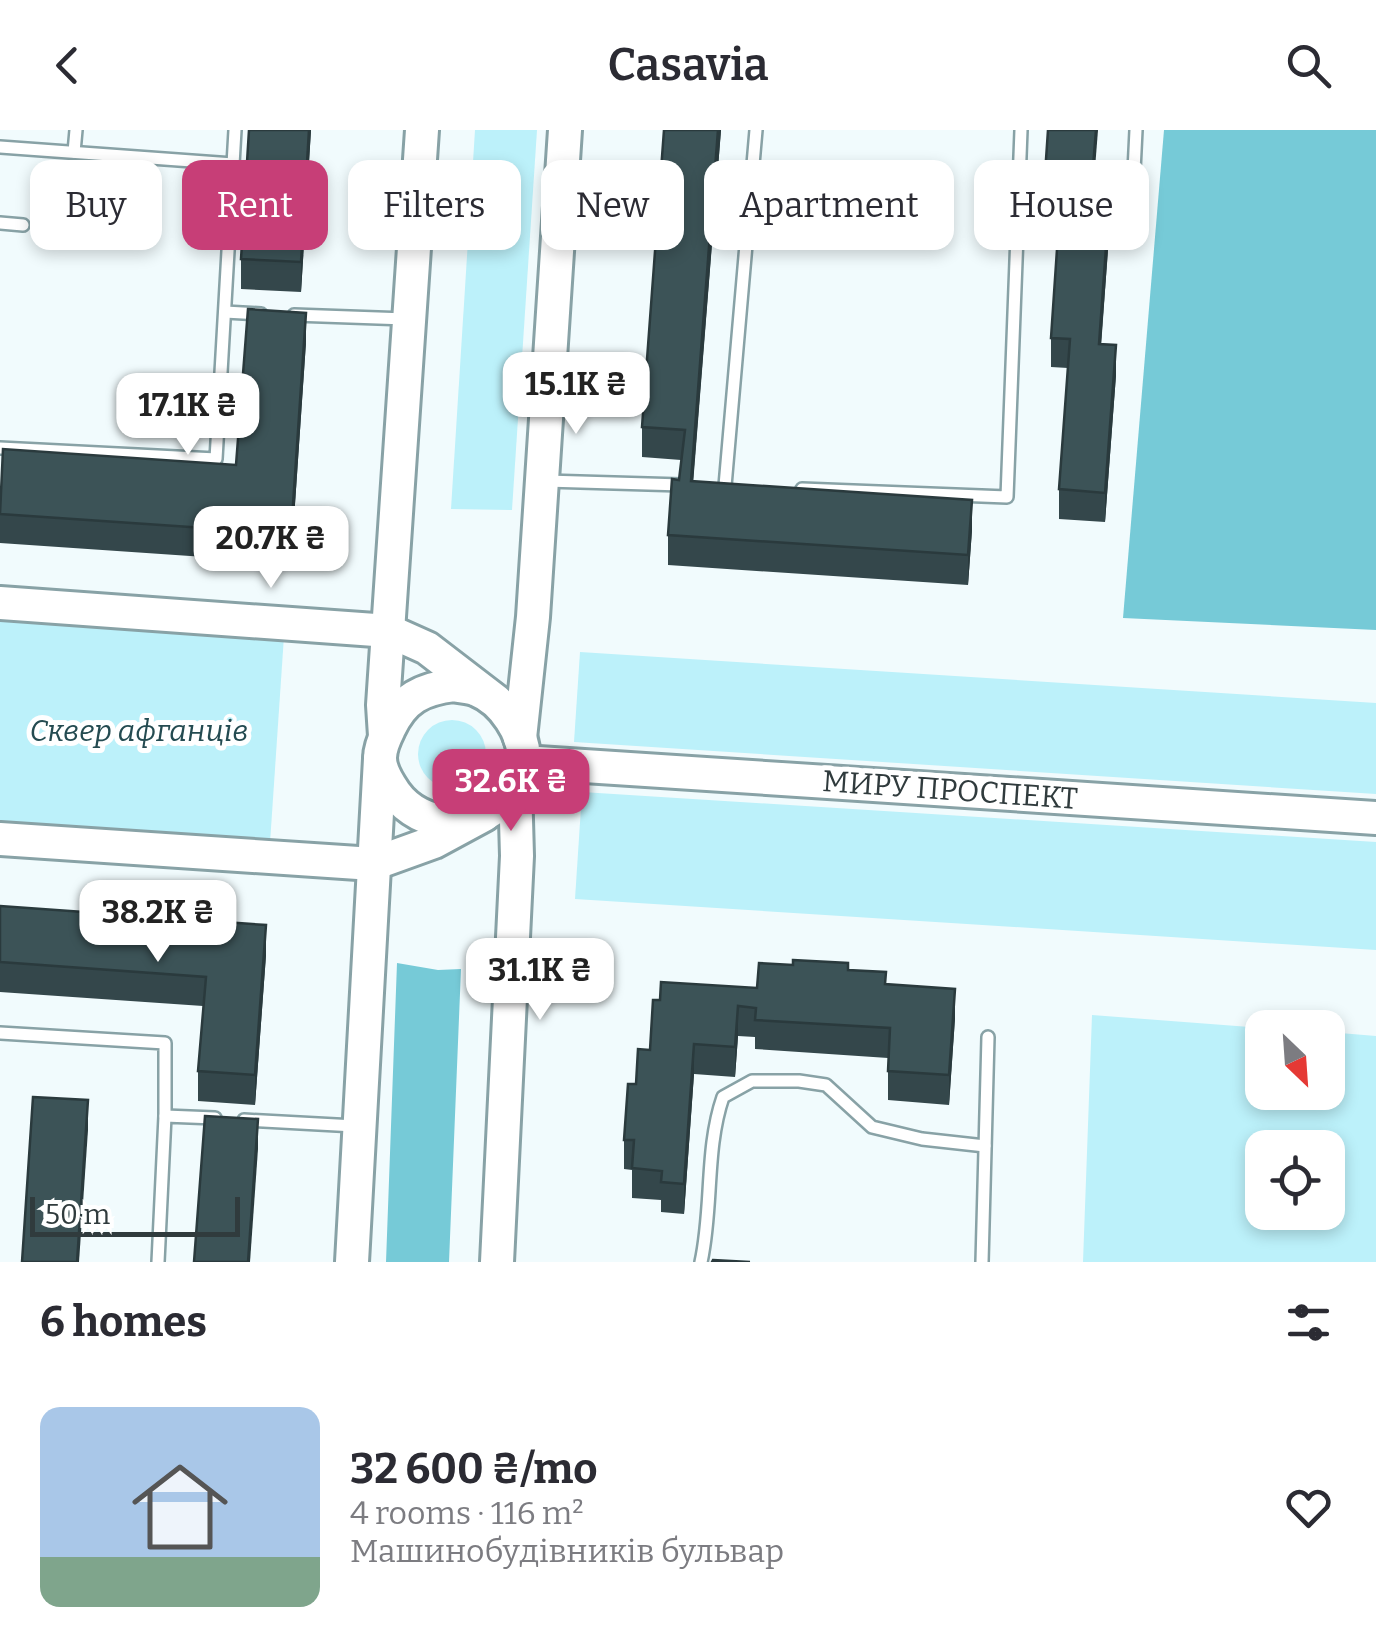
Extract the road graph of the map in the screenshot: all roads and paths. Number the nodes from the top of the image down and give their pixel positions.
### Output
1 (76, 130) edge
2 (235, 130) edge
3 (422, 130) edge
4 (565, 130) edge
5 (756, 130) edge
6 (1021, 130) edge
7 (1136, 130) edge
8 (0, 147) edge
9 (74, 152) junction
10 (182, 160) edge
11 (233, 160) edge
12 (1135, 160) edge
13 (0, 223) edge
14 (23, 225) dead end
15 (228, 250) edge
16 (225, 312) junction
17 (410, 319) junction
18 (0, 448) edge
19 (542, 481) junction
20 (682, 485) edge
21 (709, 485) edge
22 (725, 486) junction
23 (744, 486) edge
24 (782, 488) edge
25 (0, 603) edge
26 (389, 630) junction
27 (496, 701) junction
28 (382, 748) junction
29 (519, 761) junction
30 (484, 815) junction
31 (1376, 818) edge
32 (0, 839) edge
33 (373, 864) junction
34 (0, 1033) edge
35 (988, 1037) dead end
36 (165, 1116) junction
37 (359, 1126) junction
38 (985, 1146) junction
39 (158, 1262) edge
40 (352, 1262) edge
41 (497, 1262) edge
42 (701, 1262) edge
43 (982, 1262) edge

1 - 9 lane
2 - 11 lane
3 - 17 street
4 - 19 street
5 - 22 lane
6 - 24 lane
7 - 12 lane
8 - 9 lane
9 - 10 lane
13 - 14 lane
15 - 16 lane
16 - 17 lane
16 - 18 lane
17 - 26 street
19 - 20 lane
19 - 29 street
21 - 22 lane
22 - 23 lane
25 - 26 street
26 - 27 street
26 - 28 street
27 - 28 street
27 - 29 street
28 - 30 street
28 - 33 street
29 - 30 street
29 - 31 street, МИРУ ПРОСПЕКТ
29 - 41 street
30 - 33 street
32 - 33 street
33 - 37 street
34 - 36 lane
35 - 38 lane
36 - 37 lane
36 - 39 lane
37 - 40 street
38 - 42 lane
38 - 43 lane

